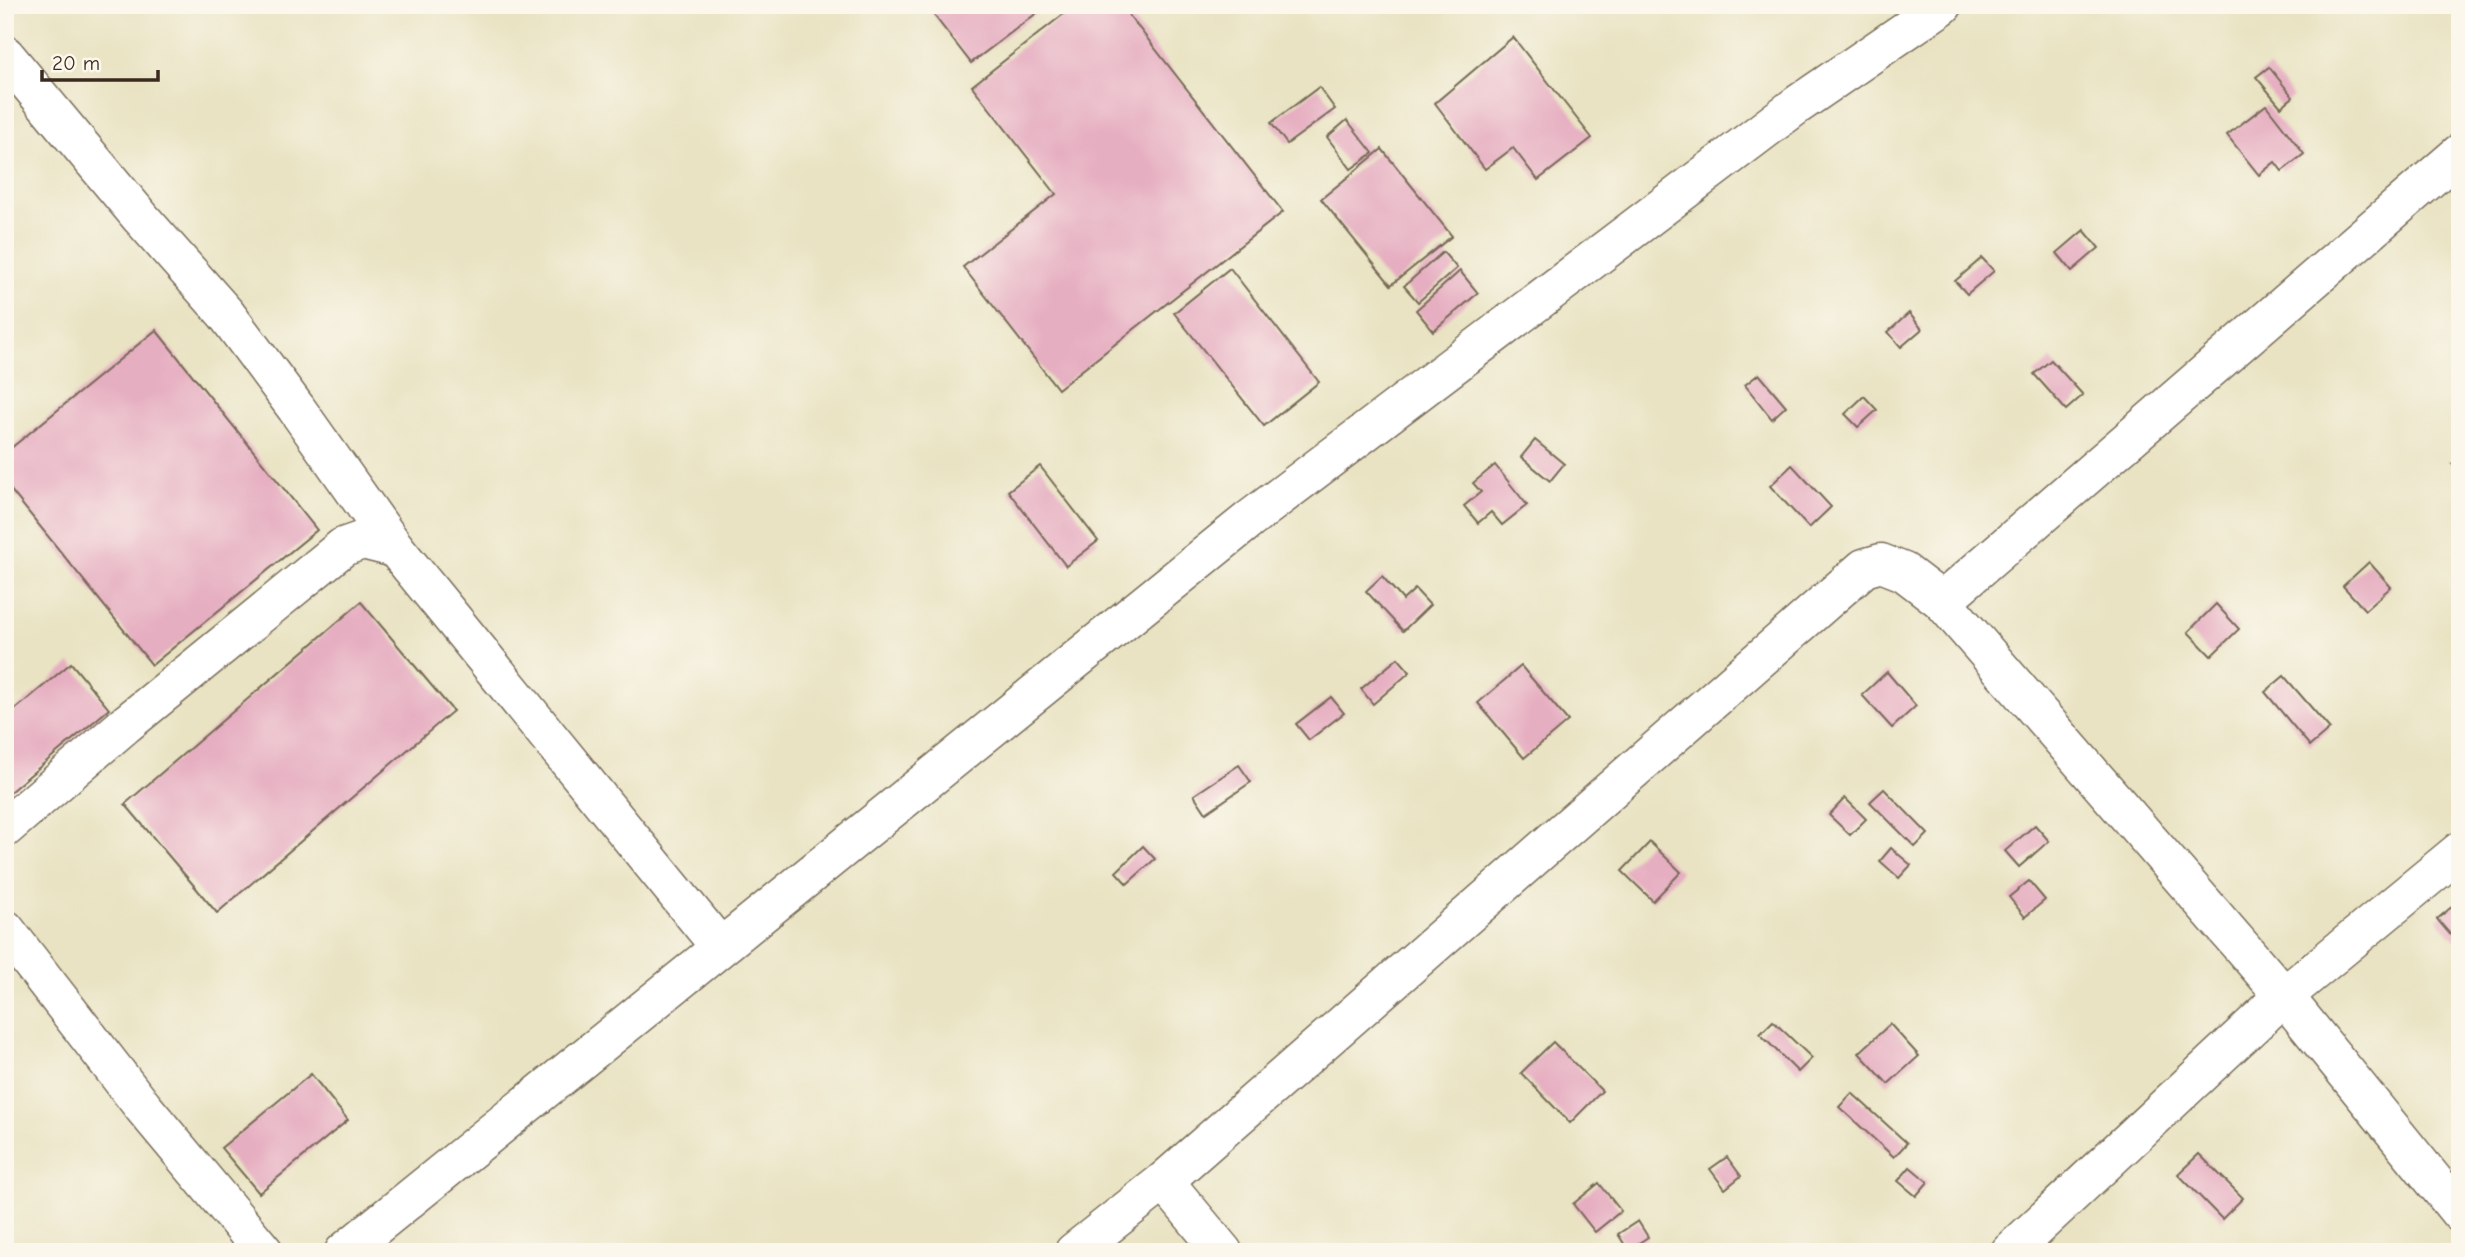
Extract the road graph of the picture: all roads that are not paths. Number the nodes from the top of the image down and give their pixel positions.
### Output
1 (1942, 5) edge
2 (5, 55) edge
3 (2460, 153) edge
4 (395, 548) junction
5 (1942, 601) junction
6 (5, 828) edge
7 (2460, 851) edge
8 (5, 929) edge
9 (720, 947) junction
10 (2284, 996) junction
11 (1164, 1181) junction
12 (2460, 1213) edge
13 (264, 1252) edge
14 (344, 1252) edge
15 (1074, 1252) edge
16 (1223, 1252) edge
17 (2010, 1252) edge

1 - 9 street
2 - 4 street
3 - 5 street
4 - 6 street
4 - 9 street
5 - 10 street
5 - 11 street
7 - 10 street
8 - 13 street
9 - 14 street
10 - 12 street
10 - 17 street
11 - 15 street
11 - 16 street

